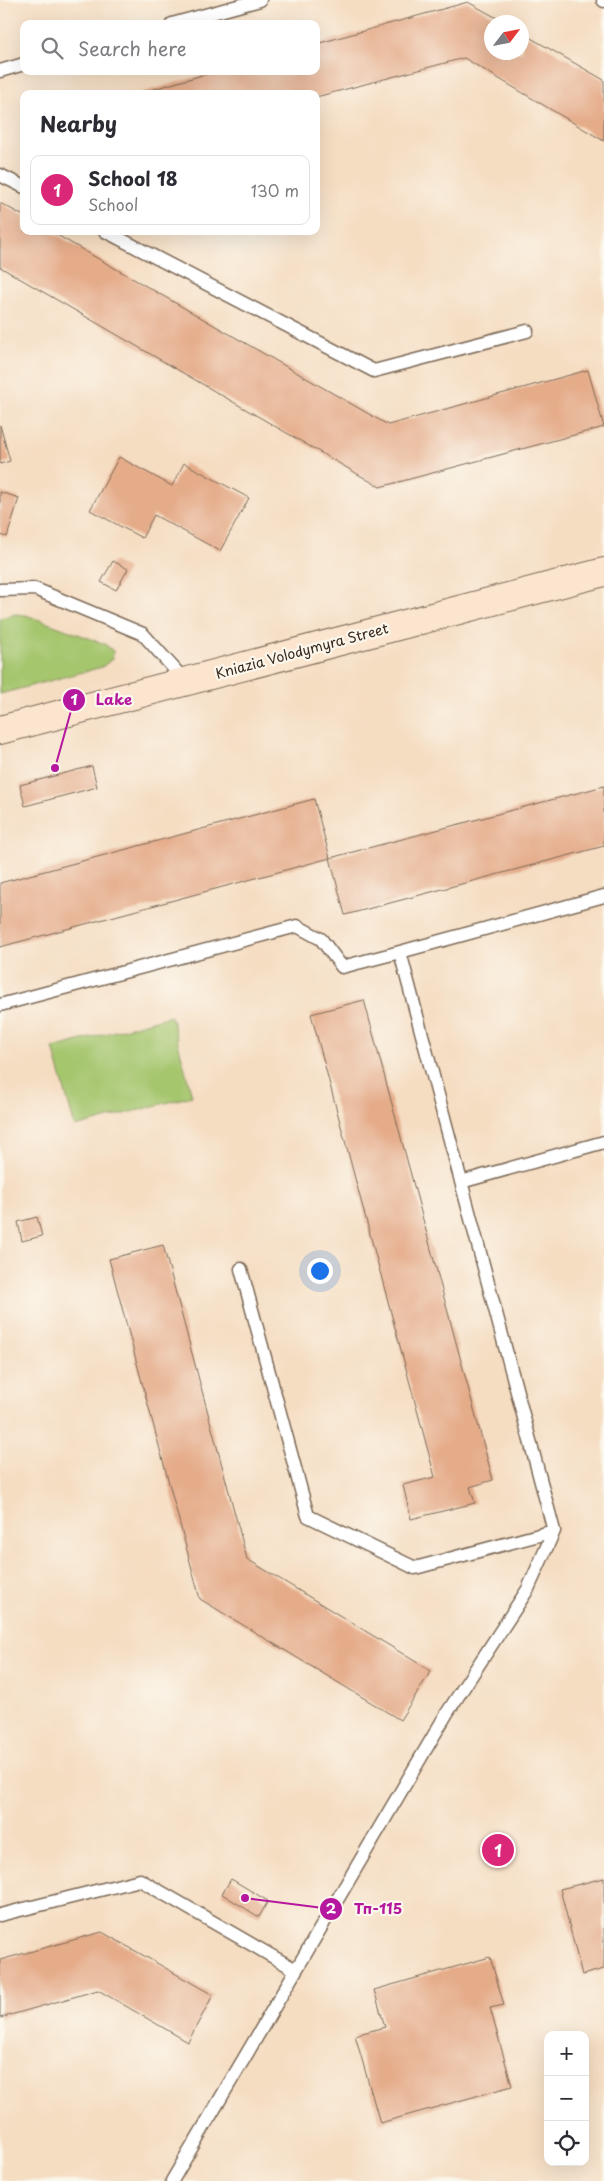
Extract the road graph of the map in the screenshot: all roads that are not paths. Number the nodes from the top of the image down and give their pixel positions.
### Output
1 (260, 0) edge
2 (187, 20) edge
3 (20, 65) edge
4 (0, 71) edge
5 (0, 174) edge
6 (20, 185) edge
7 (113, 235) edge
8 (527, 331) dead end
9 (604, 572) edge
10 (0, 590) edge
11 (186, 682) junction
12 (0, 730) edge
13 (604, 896) edge
14 (400, 952) junction
15 (0, 1005) edge
16 (604, 1142) edge
17 (461, 1182) junction
18 (241, 1269) dead end
19 (554, 1531) junction
20 (0, 1915) edge
21 (296, 1970) junction
22 (172, 2181) edge

1 - 2 lane
3 - 4 lane
5 - 6 lane
7 - 8 lane
9 - 11 main road, Kniazia Volodymyra Street
10 - 11 lane
11 - 12 main road, Kniazia Volodymyra Street
13 - 14 lane
14 - 15 lane
14 - 17 lane
16 - 17 lane
17 - 19 lane
18 - 19 lane
19 - 21 lane
20 - 21 lane
21 - 22 lane

